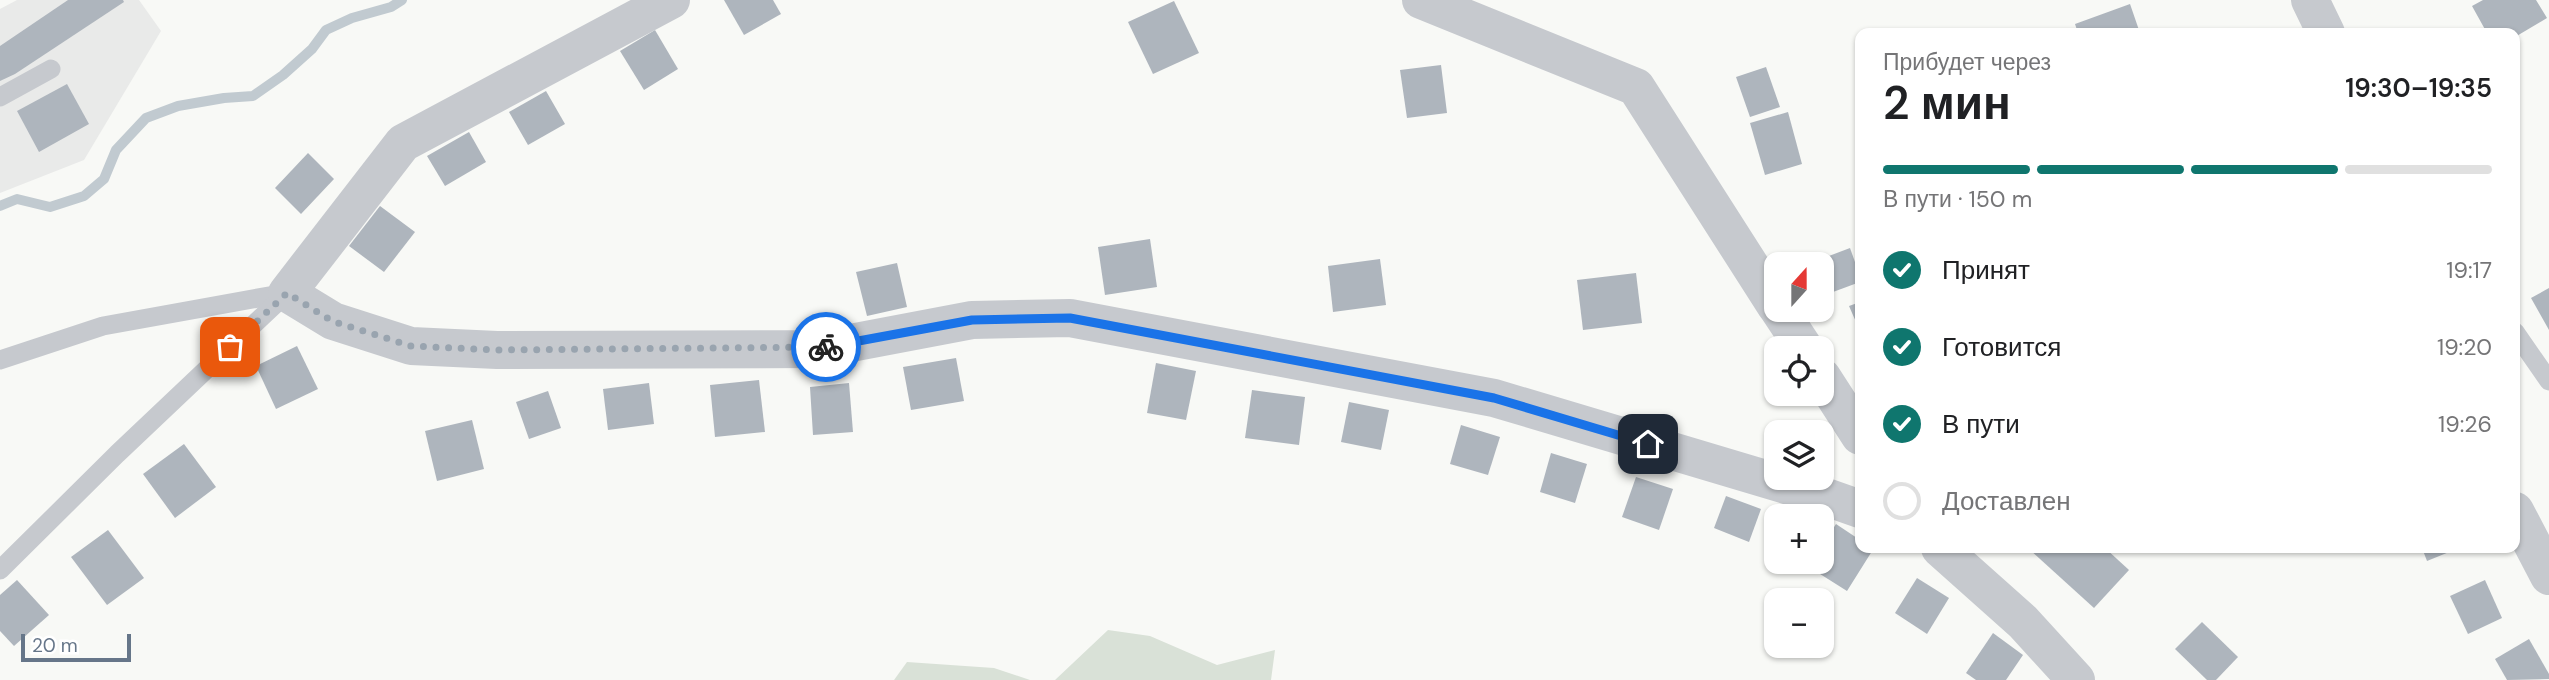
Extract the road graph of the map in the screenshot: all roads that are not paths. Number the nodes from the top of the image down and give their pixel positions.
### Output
1 (671, 0) edge
2 (1421, 0) edge
3 (2310, 0) edge
4 (2324, 28) edge
5 (51, 69) dead end
6 (0, 97) edge
7 (1764, 286) edge
8 (287, 293) junction
9 (2520, 339) edge
10 (0, 360) edge
11 (2549, 381) edge
12 (1834, 395) edge
13 (1855, 428) edge
14 (1855, 507) edge
15 (2520, 521) edge
16 (1946, 553) edge
17 (0, 570) edge
18 (2549, 576) edge
19 (2076, 680) edge

1 - 8 street
2 - 7 street
3 - 4 street
5 - 6 lane
8 - 10 lane
8 - 14 street
8 - 17 lane
9 - 11 lane
12 - 13 street
15 - 18 street
16 - 19 street

